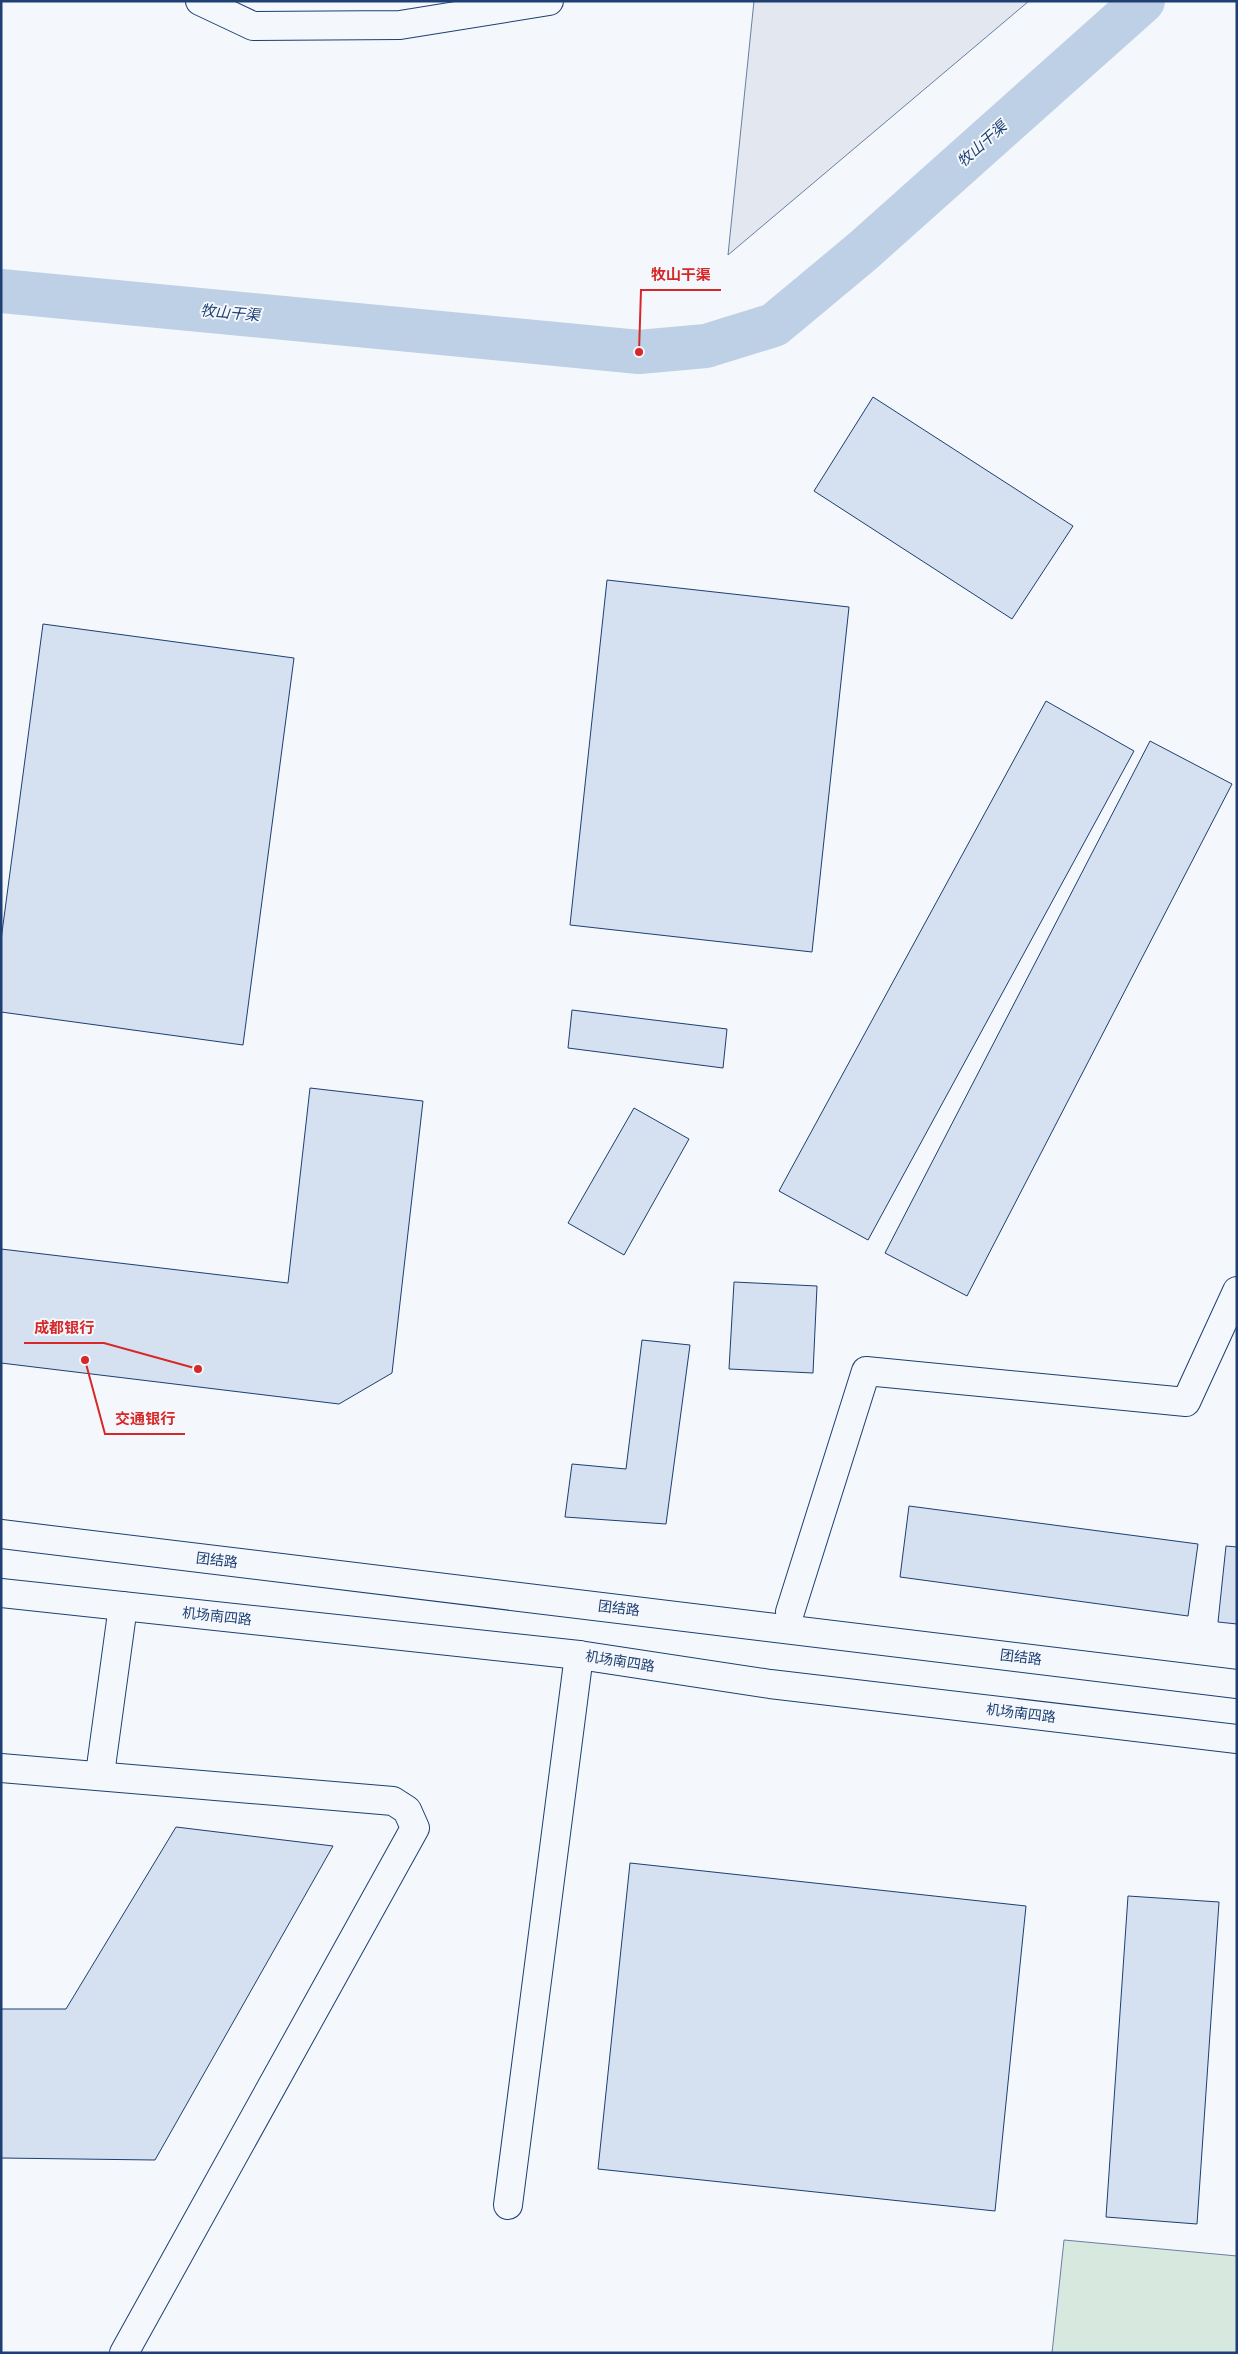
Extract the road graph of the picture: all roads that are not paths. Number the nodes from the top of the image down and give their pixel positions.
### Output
1 (200, 1) edge
2 (549, 1) edge
3 (1237, 1291) edge
4 (1, 1534) edge
5 (1, 1593) edge
6 (123, 1606) junction
7 (790, 1612) dead end
8 (579, 1655) junction
9 (1237, 1684) edge
10 (1237, 1739) edge
11 (1, 1768) edge
12 (100, 1774) junction
13 (508, 2205) dead end
14 (124, 2353) edge

1 - 2 main road
3 - 7 main road
4 - 9 main road, 团结路
5 - 6 main road, 机场南四路
6 - 8 main road, 机场南四路
6 - 12 main road
8 - 10 main road, 机场南四路
8 - 13 main road
11 - 12 main road
12 - 14 main road

